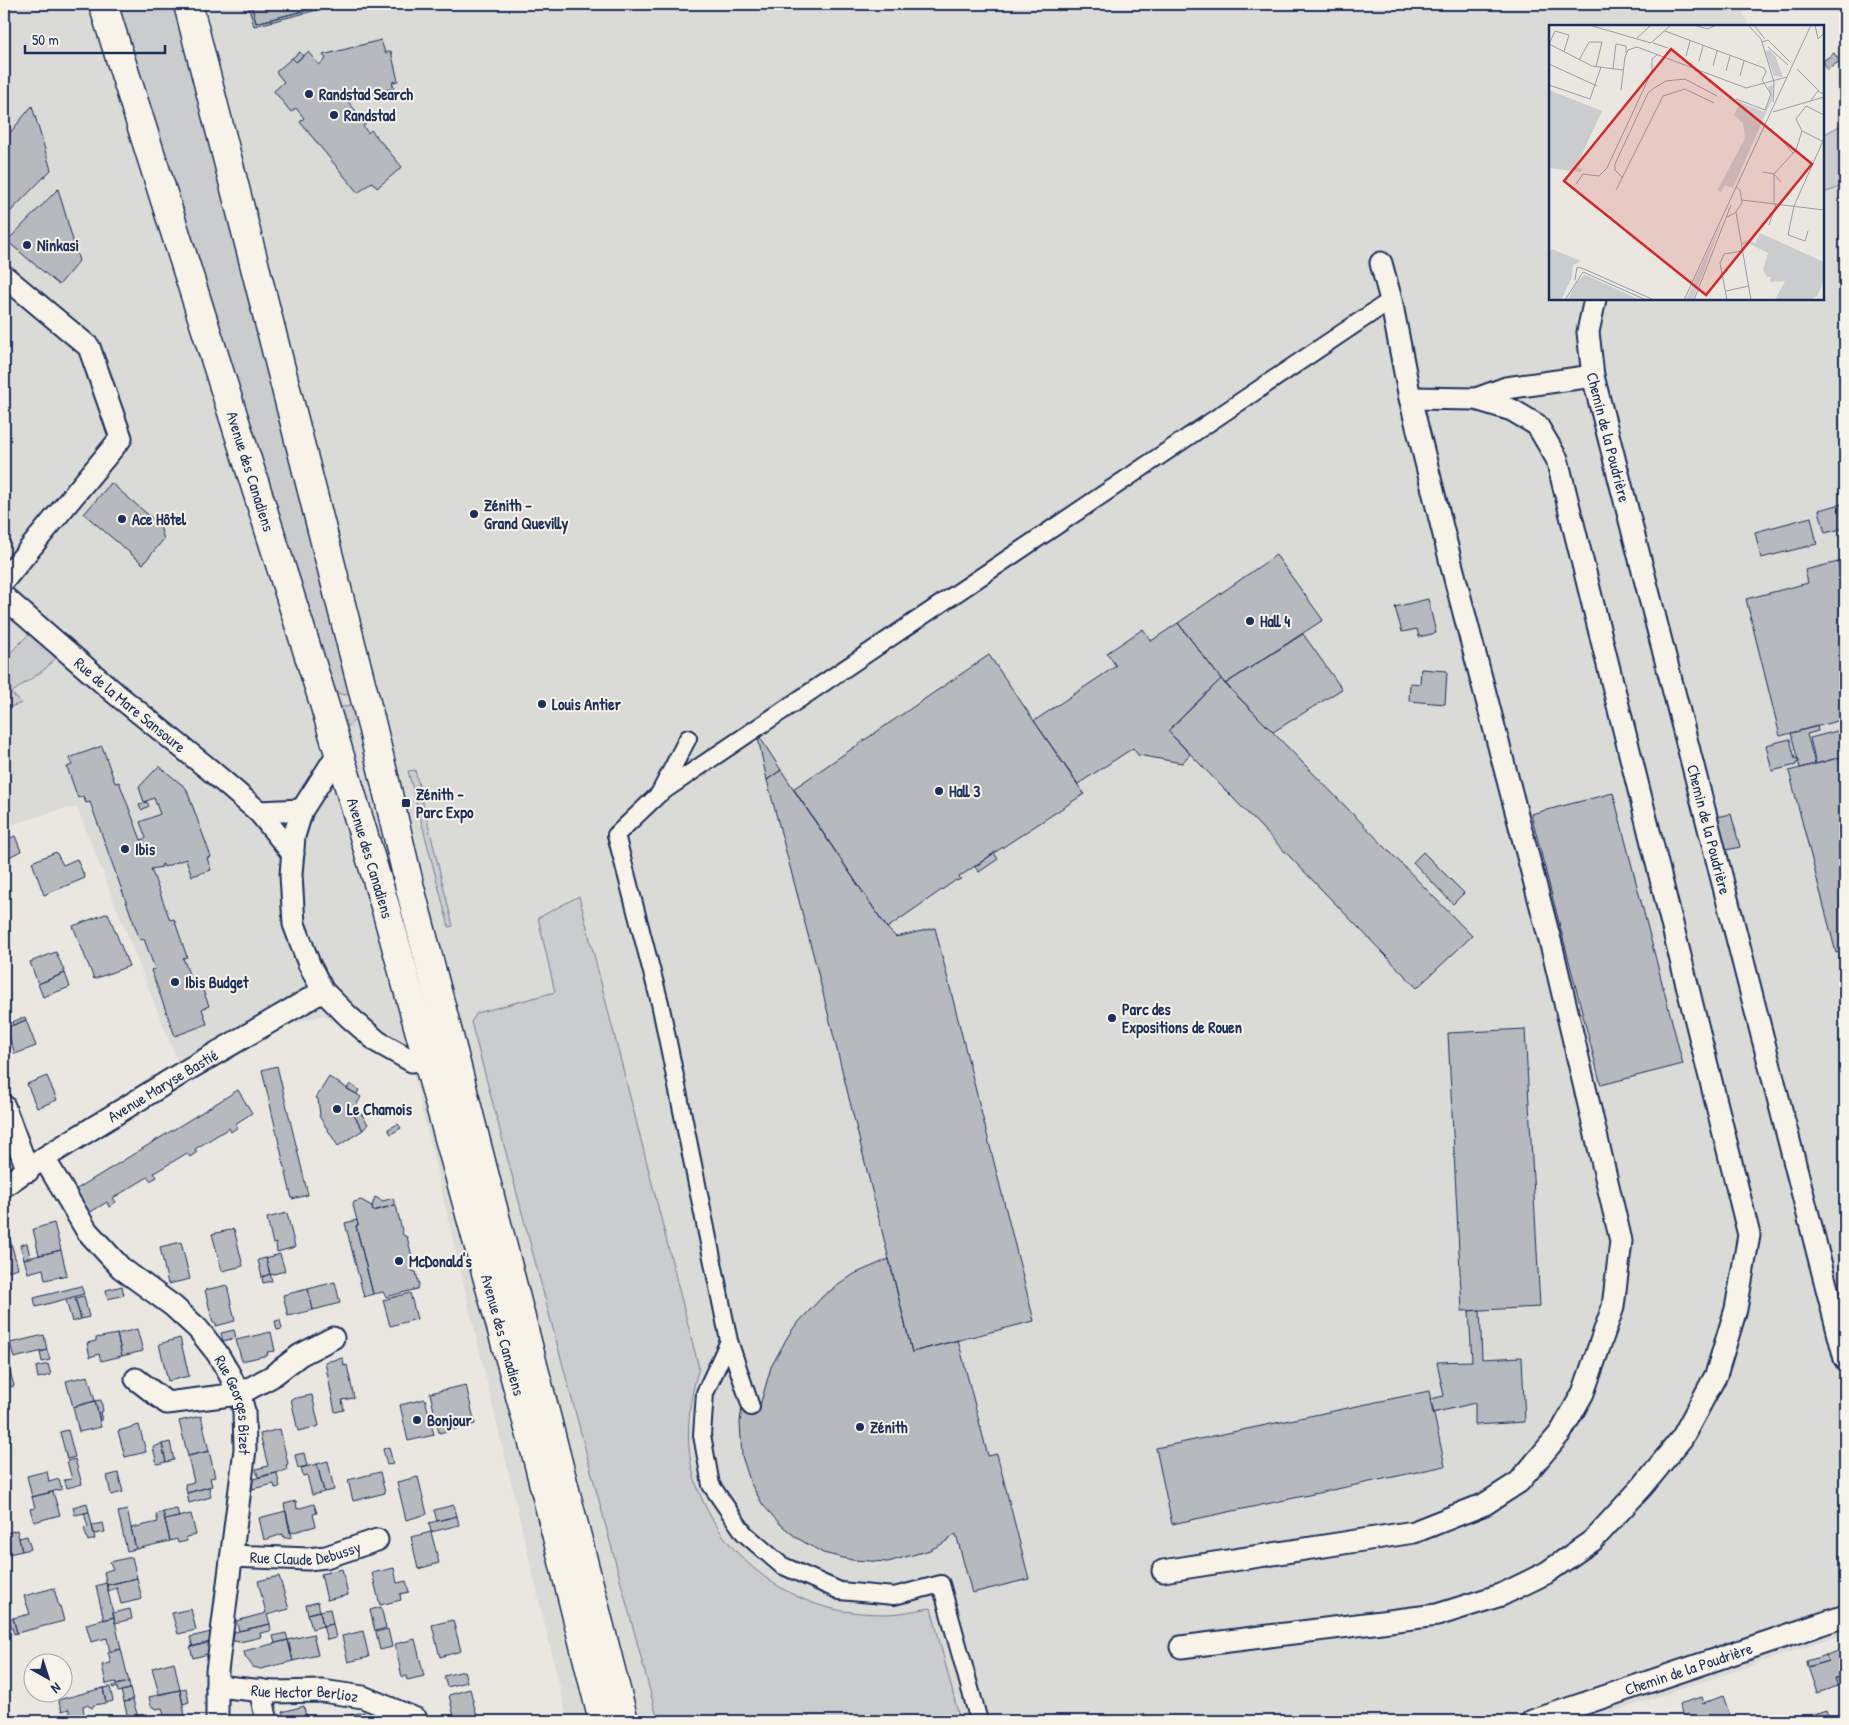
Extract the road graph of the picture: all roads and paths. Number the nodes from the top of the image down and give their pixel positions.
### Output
1 (103, 4) edge
2 (188, 4) edge
3 (1380, 263) dead end
4 (4, 276) edge
5 (1391, 300) junction
6 (1595, 300) edge
7 (1592, 376) junction
8 (1410, 398) junction
9 (1476, 399) junction
10 (4, 580) edge
11 (4, 597) edge
12 (688, 738) dead end
13 (338, 752) junction
14 (659, 794) junction
15 (302, 810) junction
16 (258, 812) junction
17 (293, 854) junction
18 (323, 991) junction
19 (452, 1048) junction
20 (426, 1056) junction
21 (4, 1106) edge
22 (36, 1164) junction
23 (4, 1186) edge
24 (333, 1338) dead end
25 (729, 1341) junction
26 (1845, 1358) edge
27 (136, 1379) dead end
28 (238, 1394) junction
29 (751, 1407) dead end
30 (377, 1540) dead end
31 (232, 1556) junction
32 (1163, 1571) dead end
33 (1845, 1616) edge
34 (1181, 1647) dead end
35 (218, 1686) junction
36 (260, 1690) junction
37 (416, 1719) dead end
38 (217, 1721) edge
39 (267, 1721) edge
40 (604, 1721) edge
41 (624, 1721) edge
42 (979, 1721) edge
43 (1532, 1721) edge

1 - 13 main road, Avenue des Canadiens
2 - 19 main road, Avenue des Canadiens
3 - 5 street
4 - 10 street
5 - 8 street
5 - 14 street
6 - 7 street, Chemin de la Poudrière
7 - 9 street
7 - 26 street, Chemin de la Poudrière
8 - 9 street
8 - 32 street
9 - 34 street
11 - 16 street, Rue de la Mare Sansoure
12 - 14 street
13 - 15 street
13 - 20 main road, Avenue des Canadiens
14 - 25 street
15 - 16 street
15 - 17 street
16 - 17 street, Rue de la Mare Sansoure
17 - 18 street
18 - 20 street
18 - 22 street, Avenue Maryse Bastié
19 - 20 street
19 - 41 main road, Avenue des Canadiens
20 - 40 main road, Avenue des Canadiens
21 - 22 street, Rue Georges Bizet
22 - 23 street, Avenue Maryse Bastié
22 - 28 street, Rue Georges Bizet
24 - 28 street
25 - 29 street
25 - 42 street
27 - 28 street
28 - 31 street, Rue Georges Bizet
30 - 31 street, Rue Claude Debussy
31 - 35 street, Rue Georges Bizet
33 - 43 street, Chemin de la Poudrière
35 - 36 street, Rue Hector Berlioz
35 - 38 street, Rue Georges Bizet
36 - 37 street, Rue Hector Berlioz
36 - 39 street

